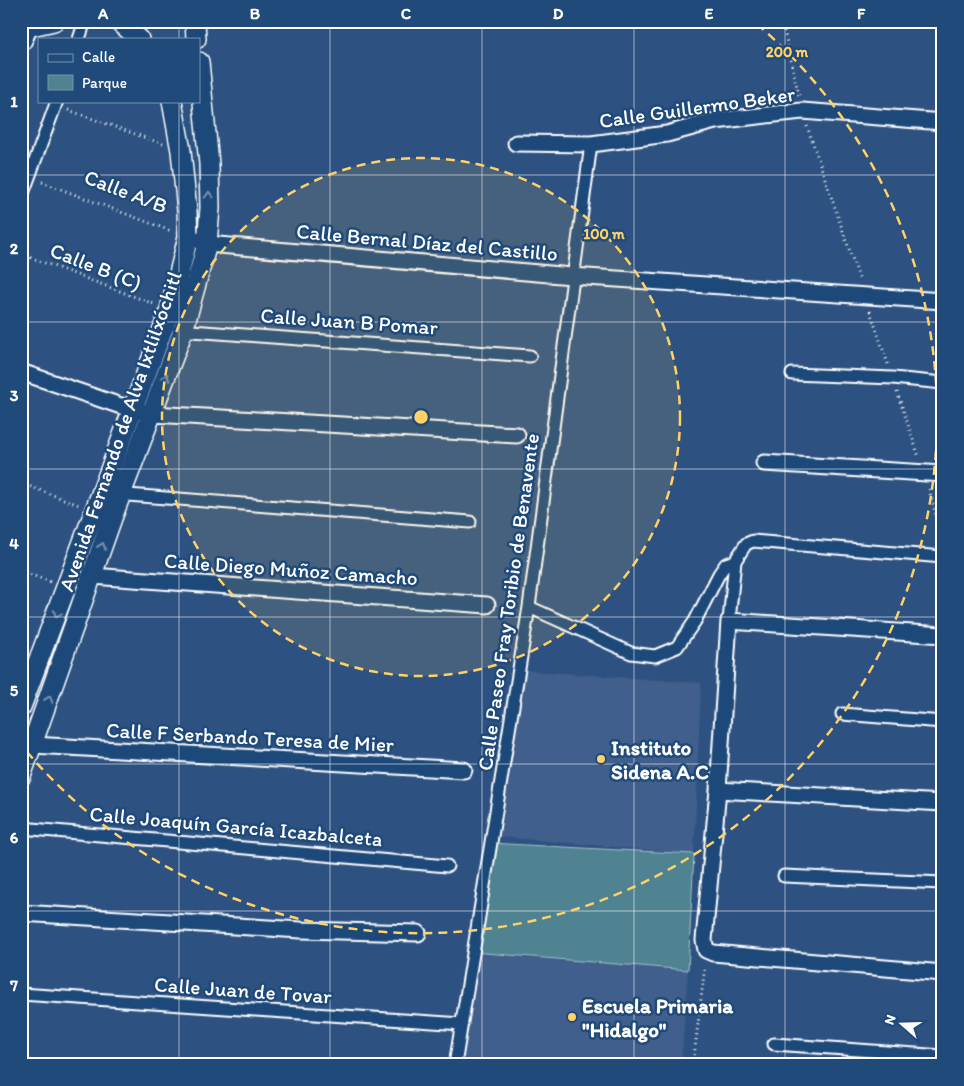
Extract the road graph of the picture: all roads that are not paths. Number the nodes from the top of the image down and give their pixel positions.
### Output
1 (85, 21) edge
2 (119, 21) edge
3 (195, 21) edge
4 (79, 38) edge
5 (138, 38) edge
6 (196, 38) edge
7 (200, 72) edge
8 (172, 102) edge
9 (56, 103) edge
10 (943, 122) edge
11 (516, 143) dead end
12 (590, 144) junction
13 (21, 199) edge
14 (188, 237) junction
15 (207, 244) junction
16 (572, 276) junction
17 (943, 301) edge
18 (164, 328) junction
19 (183, 331) junction
20 (530, 356) dead end
21 (21, 372) edge
22 (792, 374) dead end
23 (943, 383) edge
24 (133, 410) junction
25 (152, 414) junction
26 (516, 435) dead end
27 (764, 463) dead end
28 (943, 474) edge
29 (101, 493) junction
30 (121, 495) junction
31 (470, 522) dead end
32 (943, 557) edge
33 (735, 561) junction
34 (92, 576) junction
35 (487, 605) dead end
36 (529, 607) junction
37 (729, 621) junction
38 (943, 635) edge
39 (21, 707) edge
40 (842, 714) dead end
41 (943, 722) edge
42 (33, 745) junction
43 (464, 770) dead end
44 (21, 776) edge
45 (718, 790) junction
46 (943, 803) edge
47 (21, 828) edge
48 (447, 866) dead end
49 (784, 876) dead end
50 (943, 883) edge
51 (21, 913) edge
52 (418, 933) dead end
53 (943, 973) edge
54 (21, 994) edge
55 (462, 1024) junction
56 (774, 1044) dead end
57 (943, 1056) edge
58 (455, 1065) edge

1 - 4 street
2 - 5 street
3 - 6 street
15 -> 7 street, Avenida Fernando de Alva Ixtlilxóchitl
8 - 14 street, Avenida Fernando de Alva Ixtlilxóchitl
9 - 13 street
10 - 12 street, Calle Guillermo Beker
11 - 12 street, Calle Guillermo Beker
12 - 16 street, Calle Paseo Fray Toribio de Benavente
14 - 15 street, Calle A/B
14 - 18 street, Avenida Fernando de Alva Ixtlilxóchitl
15 - 16 street, Calle Bernal Díaz del Castillo
15 - 19 street, Avenida Fernando de Alva Ixtlilxóchitl
16 - 17 street, Calle Bernal Díaz del Castillo
16 - 36 street, Calle Paseo Fray Toribio de Benavente
18 - 19 street, Calle Juan B Pomar
18 - 24 street, Avenida Fernando de Alva Ixtlilxóchitl
19 - 20 street, Calle Juan B Pomar
25 -> 19 street, Avenida Fernando de Alva Ixtlilxóchitl
21 - 24 street
22 - 23 street
24 - 25 street
24 - 29 street, Avenida Fernando de Alva Ixtlilxóchitl
25 - 26 street
25 - 30 street, Avenida Fernando de Alva Ixtlilxóchitl
27 - 28 street
29 - 30 street
29 -> 39 street, Avenida Fernando de Alva Ixtlilxóchitl
30 - 31 street
34 -> 30 street, Avenida Fernando de Alva Ixtlilxóchitl
32 - 33 street
33 - 36 street
33 - 37 street
34 - 35 street, Calle Diego Muñoz Camacho
42 -> 34 street, Avenida Fernando de Alva Ixtlilxóchitl
36 - 55 street, Calle Paseo Fray Toribio de Benavente
37 - 38 street
37 - 45 street
40 - 41 street
42 - 43 street, Calle F Serbando Teresa de Mier
42 - 44 street, Avenida Fernando de Alva Ixtlilxóchitl
45 - 46 street
45 - 53 street
47 - 48 street, Calle Joaquín García Icazbalceta
49 - 50 street
51 - 52 street
54 - 55 street, Calle Juan de Tovar
55 - 58 street, Calle Paseo Fray Toribio de Benavente
56 - 57 street

